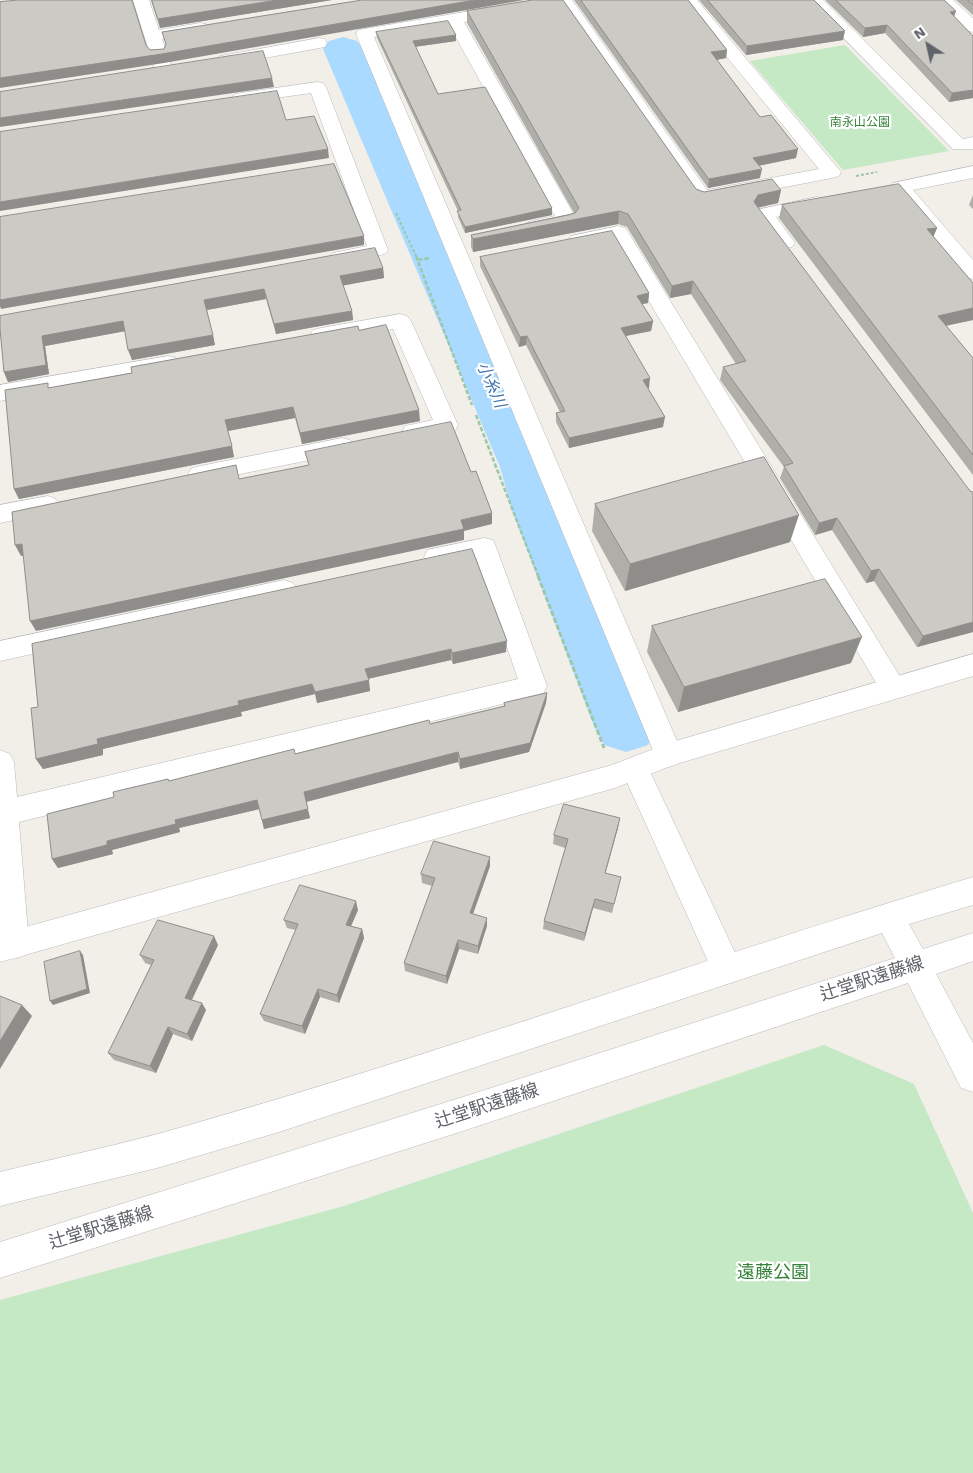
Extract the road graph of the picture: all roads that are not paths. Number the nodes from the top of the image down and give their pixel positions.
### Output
1 (140, 0) edge
2 (564, 0) edge
3 (688, 0) edge
4 (814, 0) edge
5 (943, 0) edge
6 (454, 19) junction
7 (220, 25) edge
8 (973, 27) edge
9 (152, 36) junction
10 (319, 43) dead end
11 (213, 62) edge
12 (184, 67) edge
13 (164, 70) junction
14 (145, 73) edge
15 (221, 101) edge
16 (973, 143) edge
17 (346, 164) junction
18 (327, 167) edge
19 (973, 172) edge
20 (841, 198) edge
21 (520, 229) edge
22 (559, 244) edge
23 (320, 261) edge
24 (798, 261) edge
25 (973, 273) edge
26 (303, 338) edge
27 (186, 359) edge
28 (0, 392) edge
29 (389, 437) edge
30 (360, 443) edge
31 (175, 479) edge
32 (68, 500) edge
33 (0, 514) edge
34 (416, 562) edge
35 (310, 584) edge
36 (0, 651) edge
37 (973, 665) edge
38 (893, 688) junction
39 (669, 755) junction
40 (0, 762) edge
41 (635, 769) junction
42 (4, 813) junction
43 (973, 891) edge
44 (889, 916) junction
45 (7, 946) edge
46 (973, 947) edge
47 (914, 964) junction
48 (727, 969) junction
49 (973, 1076) edge
50 (0, 1189) edge
51 (0, 1260) edge

1 - 9 street
2 - 3 street
2 - 6 street
4 - 16 street
5 - 8 street
6 - 21 street
6 - 39 street
7 - 9 street
9 - 13 street
10 - 11 street
12 - 13 street
13 - 14 street
15 - 17 street
17 - 18 street
17 - 23 street
19 - 25 street
20 - 24 street
22 - 38 street
26 - 29 street
27 - 28 street
30 - 31 street
32 - 33 street
34 - 42 street
35 - 36 street
37 - 38 street
38 - 39 street
39 - 41 street
40 - 42 street
41 - 45 street
41 - 48 street
42 - 45 street
43 - 44 street
44 - 47 street
44 - 48 street
46 - 47 street, 辻堂駅遠藤線
47 - 49 street
47 - 51 street, 辻堂駅遠藤線
48 - 50 street

